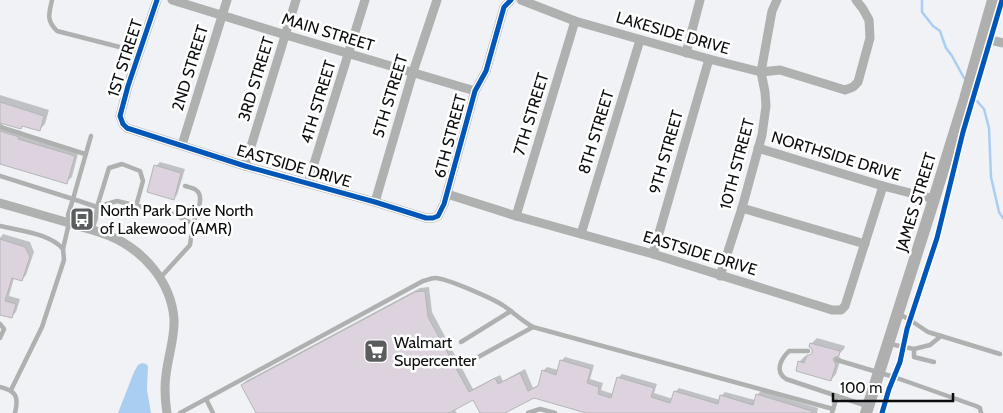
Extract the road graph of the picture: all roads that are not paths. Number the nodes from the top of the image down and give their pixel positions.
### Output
1 (52, 0) edge
2 (157, 0) edge
3 (172, 0) edge
4 (227, 0) edge
5 (296, 0) edge
6 (365, 0) edge
7 (437, 0) edge
8 (510, 0) edge
9 (522, 0) edge
10 (700, 0) edge
11 (777, 0) edge
12 (856, 0) edge
13 (993, 0) edge
14 (222, 14) junction
15 (574, 21) junction
16 (286, 35) junction
17 (982, 38) junction
18 (640, 40) junction
19 (1003, 43) edge
20 (140, 53) junction
21 (686, 53) junction
22 (348, 54) junction
23 (709, 59) junction
24 (413, 72) junction
25 (761, 72) junction
26 (476, 91) junction
27 (123, 124) joint
28 (0, 127) edge
29 (91, 136) dead end
30 (182, 145) junction
31 (758, 148) junction
32 (85, 154) junction
33 (245, 166) junction
34 (0, 176) edge
35 (308, 184) junction
36 (185, 186) dead end
37 (883, 186) junction
38 (447, 194) junction
39 (934, 199) junction
40 (73, 200) junction
41 (375, 202) junction
42 (0, 203) edge
43 (136, 206) junction
44 (97, 207) junction
45 (742, 208) junction
46 (516, 216) junction
47 (69, 223) junction
48 (192, 224) junction
49 (0, 226) edge
50 (92, 230) junction
51 (581, 234) junction
52 (865, 244) junction
53 (63, 249) junction
54 (653, 254) junction
55 (720, 276) junction
56 (160, 278) junction
57 (510, 311) junction
58 (898, 314) junction
59 (0, 324) edge
60 (533, 327) junction
61 (941, 336) junction
62 (0, 338) edge
63 (461, 342) dead end
64 (888, 344) junction
65 (914, 349) junction
66 (808, 351) dead end
67 (1000, 354) dead end
68 (838, 360) dead end
69 (471, 361) dead end
70 (934, 362) dead end
71 (879, 372) junction
72 (0, 386) edge
73 (11, 390) junction
74 (837, 396) junction
75 (206, 399) junction
76 (867, 410) edge
77 (190, 411) edge
78 (832, 411) edge
79 (15, 413) edge
80 (167, 413) edge
81 (180, 413) edge
82 (213, 413) edge
83 (528, 413) edge
84 (555, 413) edge
85 (981, 413) edge

1 - 20 lane
2 - 20 street, 1ST STREET
3 - 14 street, MAIN STREET
4 - 14 street, 2ND STREET
5 - 16 street, 3RD STREET
6 - 22 street, 4TH STREET
7 - 24 street, 5TH STREET
8 - 26 street, 6TH STREET
9 - 15 street, LAKESIDE DRIVE
10 - 21 street
11 - 25 street, 10TH STREET
12 - 25 street, LAKESIDE DRIVE
13 - 17 street, JAMES STREET
14 - 16 street, MAIN STREET
14 - 30 street, 2ND STREET
15 - 18 street, LAKESIDE DRIVE
15 - 46 street, 7TH STREET
16 - 22 street, MAIN STREET
16 - 33 street, 3RD STREET
17 - 19 street
17 - 39 street, JAMES STREET
18 - 21 street, LAKESIDE DRIVE
18 - 51 street, 8TH STREET
20 - 27 street, 1ST STREET
21 - 23 street, LAKESIDE DRIVE
22 - 24 street, MAIN STREET
22 - 35 street, 4TH STREET
23 - 25 street, LAKESIDE DRIVE
23 - 54 street, 9TH STREET
24 - 26 street, MAIN STREET
24 - 41 street, 5TH STREET
25 - 31 street, 10TH STREET
26 - 38 street, 6TH STREET
27 - 30 street, EASTSIDE DRIVE
28 - 32 lane
29 - 32 lane
30 - 33 street, EASTSIDE DRIVE
31 - 37 street, NORTHSIDE DRIVE
31 - 45 street, 10TH STREET
32 - 40 lane
33 - 35 street, EASTSIDE DRIVE
34 - 40 lane
35 - 41 street, EASTSIDE DRIVE
36 - 48 lane
37 - 39 street, NORTHSIDE DRIVE
37 - 52 street, EASTSIDE DRIVE
38 - 41 street, EASTSIDE DRIVE
38 - 46 street, EASTSIDE DRIVE
39 - 58 street, JAMES STREET
40 - 44 lane
40 - 47 lane
42 - 47 street
43 - 44 lane
43 - 44 lane
43 - 48 lane
44 - 50 lane
45 - 52 street
45 - 55 street, 10TH STREET
46 - 51 street, EASTSIDE DRIVE
47 - 50 street
47 - 53 lane
48 - 56 lane
49 - 53 lane
50 - 56 street
51 - 54 street, EASTSIDE DRIVE
52 - 55 street, EASTSIDE DRIVE
53 - 73 lane
54 - 55 street, EASTSIDE DRIVE
56 - 80 street
57 - 60 lane
57 - 63 lane
57 - 75 lane
58 - 61 lane
58 - 64 street, JAMES STREET
59 - 62 lane
60 - 69 lane
60 - 78 lane
61 - 65 lane
61 - 67 lane
64 - 65 lane
64 - 71 street, JAMES STREET
65 - 70 lane
66 - 74 lane
68 - 71 lane
71 - 76 street, JAMES STREET
71 - 85 lane
72 - 73 lane
73 - 79 lane
74 - 76 lane
74 - 78 lane
75 - 77 lane
75 - 82 lane
77 - 81 lane
83 - 84 lane

